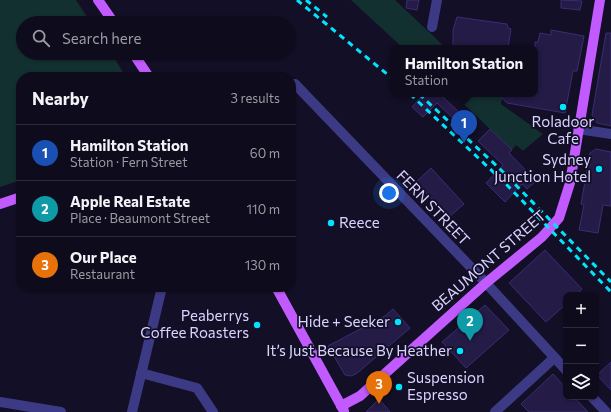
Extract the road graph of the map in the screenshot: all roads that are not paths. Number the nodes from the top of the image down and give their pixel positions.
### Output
1 (98, 0) edge
2 (437, 0) edge
3 (600, 0) edge
4 (109, 16) edge
5 (432, 27) dead end
6 (138, 60) edge
7 (146, 72) edge
8 (296, 89) edge
9 (578, 129) junction
10 (611, 134) edge
11 (16, 199) edge
12 (0, 204) edge
13 (486, 283) junction
14 (161, 292) edge
15 (279, 292) edge
16 (554, 358) junction
17 (563, 367) edge
18 (141, 373) junction
19 (595, 400) edge
20 (0, 402) edge
21 (343, 409) edge
22 (61, 412) edge
23 (132, 412) edge
24 (212, 412) edge
25 (495, 412) edge
26 (606, 412) edge

1 - 4 main road
2 - 5 street
3 - 9 main road, BEAUMONT STREET
6 - 7 main road
8 - 13 street, FERN STREET
9 - 10 street
9 - 13 main road, BEAUMONT STREET
11 - 12 main road
13 - 16 street, FERN STREET
13 - 21 main road, BEAUMONT STREET
14 - 18 street
15 - 21 main road
16 - 17 street, FERN STREET
16 - 25 street
18 - 23 street
18 - 24 street
19 - 26 street
20 - 22 street

